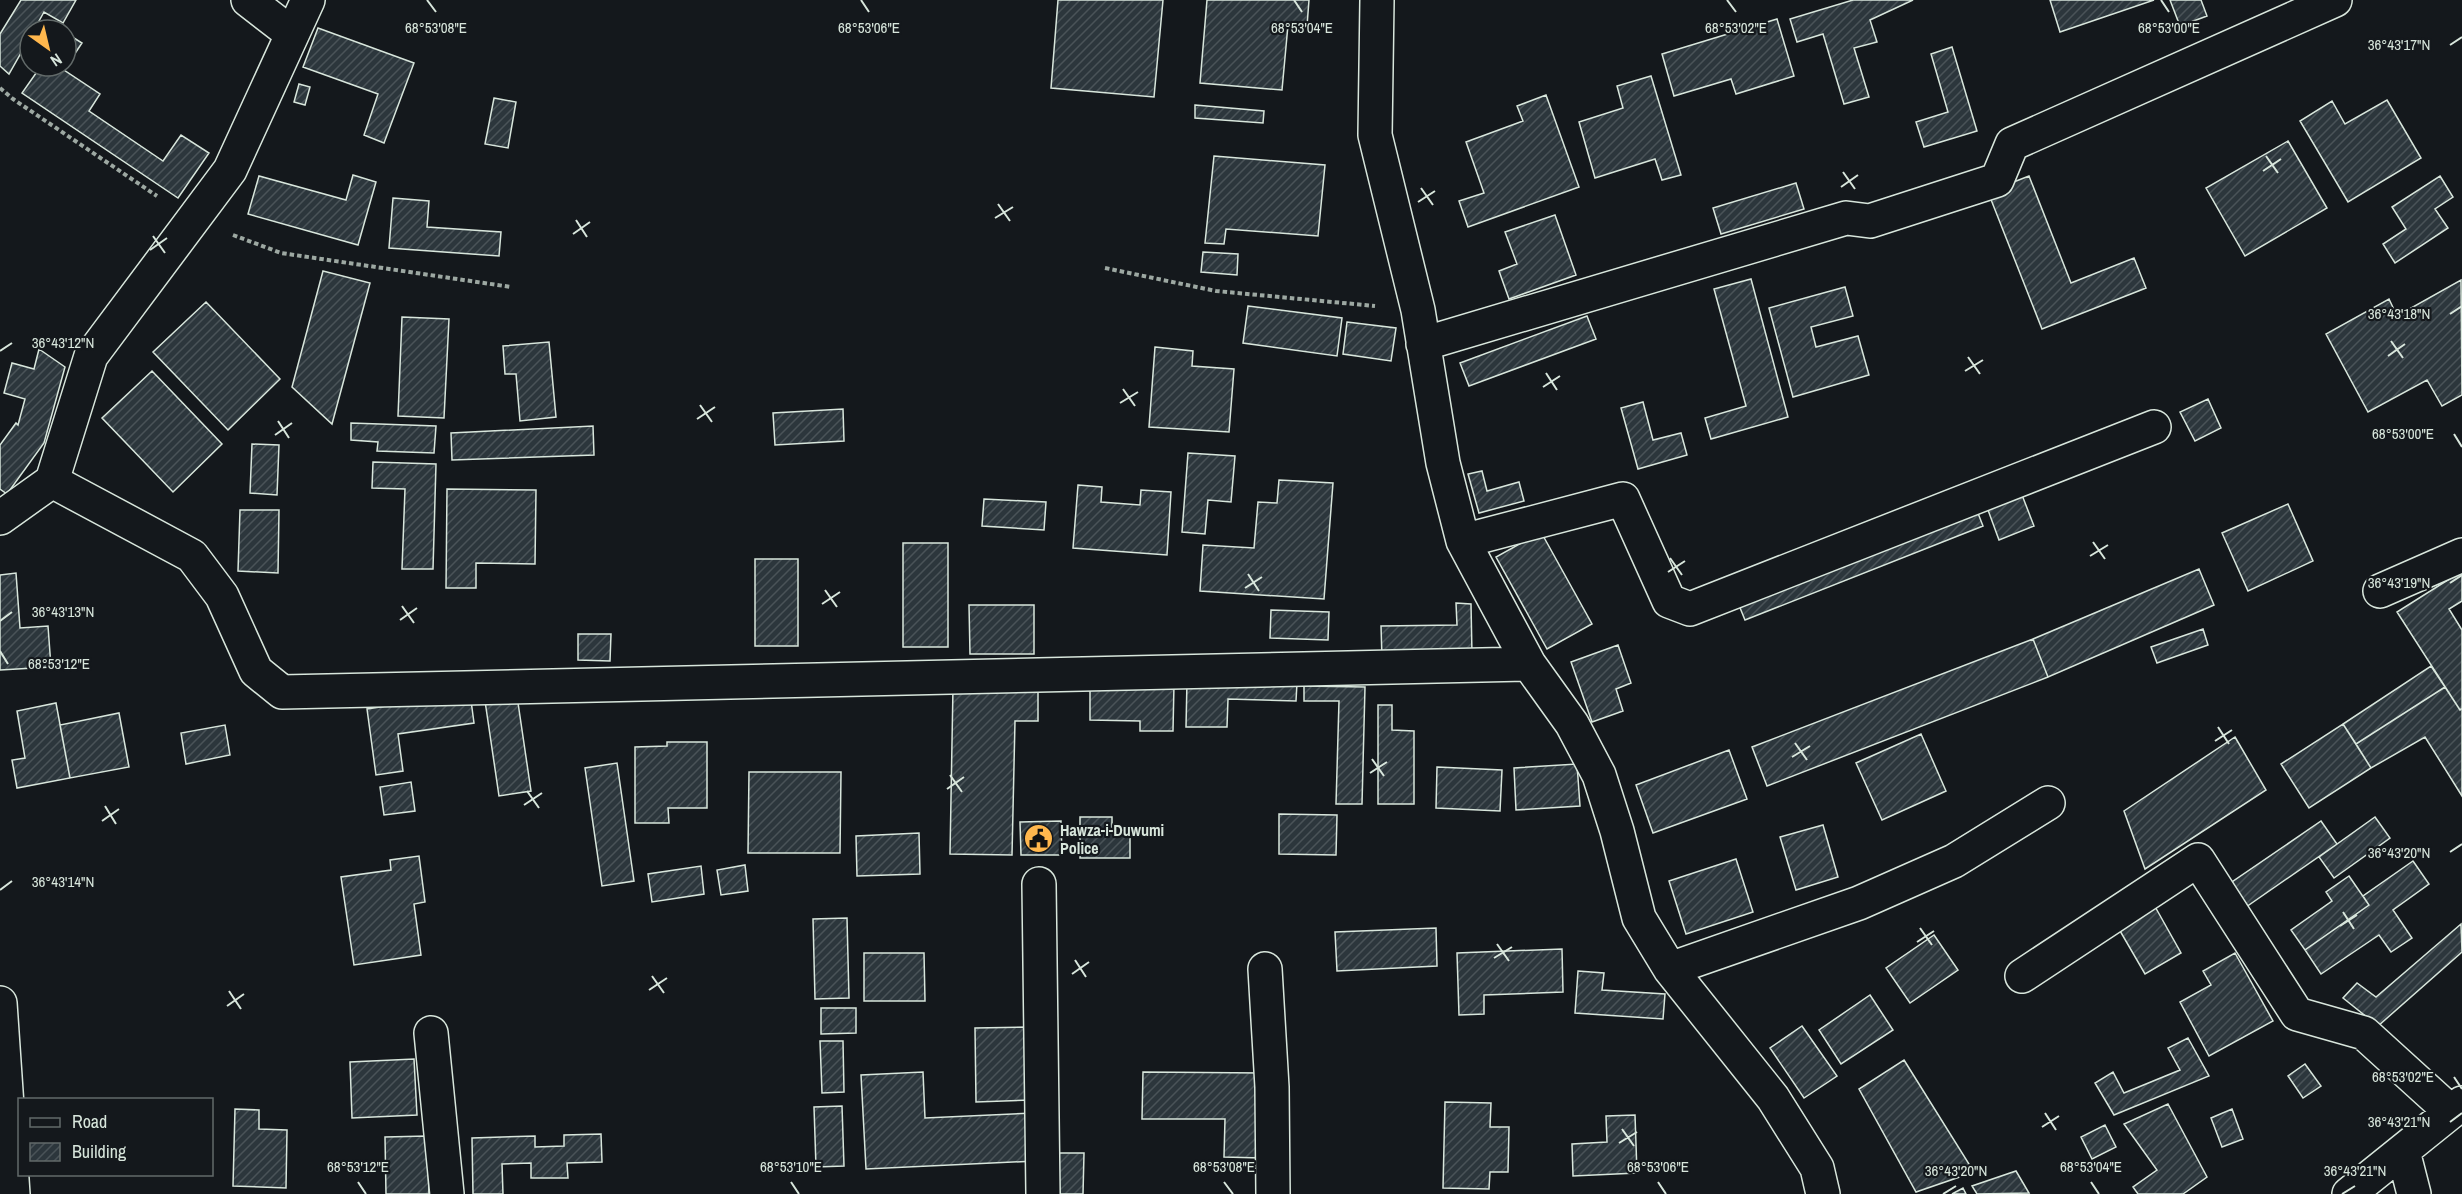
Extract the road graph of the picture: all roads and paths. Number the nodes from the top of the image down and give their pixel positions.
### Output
1 (248, 0) edge
2 (308, 0) edge
3 (1377, 0) edge
4 (2335, 0) edge
5 (292, 34) junction
6 (1105, 268) dead end
7 (1418, 310) junction
8 (1423, 344) junction
9 (2154, 427) dead end
10 (52, 481) junction
11 (0, 518) edge
12 (1463, 541) junction
13 (2462, 555) edge
14 (2380, 591) dead end
15 (1529, 664) junction
16 (2048, 803) dead end
17 (1040, 884) dead end
18 (1265, 969) dead end
19 (1670, 969) junction
20 (2022, 976) dead end
21 (0, 1003) edge
22 (431, 1033) dead end
23 (2457, 1107) edge
24 (2403, 1151) junction
25 (13, 1194) edge
26 (447, 1194) edge
27 (1043, 1194) edge
28 (1273, 1194) edge
29 (1823, 1194) edge
30 (2349, 1194) edge
31 (2414, 1194) edge

1 - 5 street
2 - 5 street
3 - 7 street
4 - 8 street
5 - 10 street
6 - 7 path
7 - 8 street
8 - 12 street
9 - 12 street
10 - 11 street
10 - 15 street
12 - 15 street
13 - 14 street
15 - 19 street
16 - 19 street
17 - 27 street
18 - 28 street
19 - 29 street
20 - 23 street
21 - 25 street
22 - 26 street
23 - 24 street
24 - 30 street
24 - 31 street

